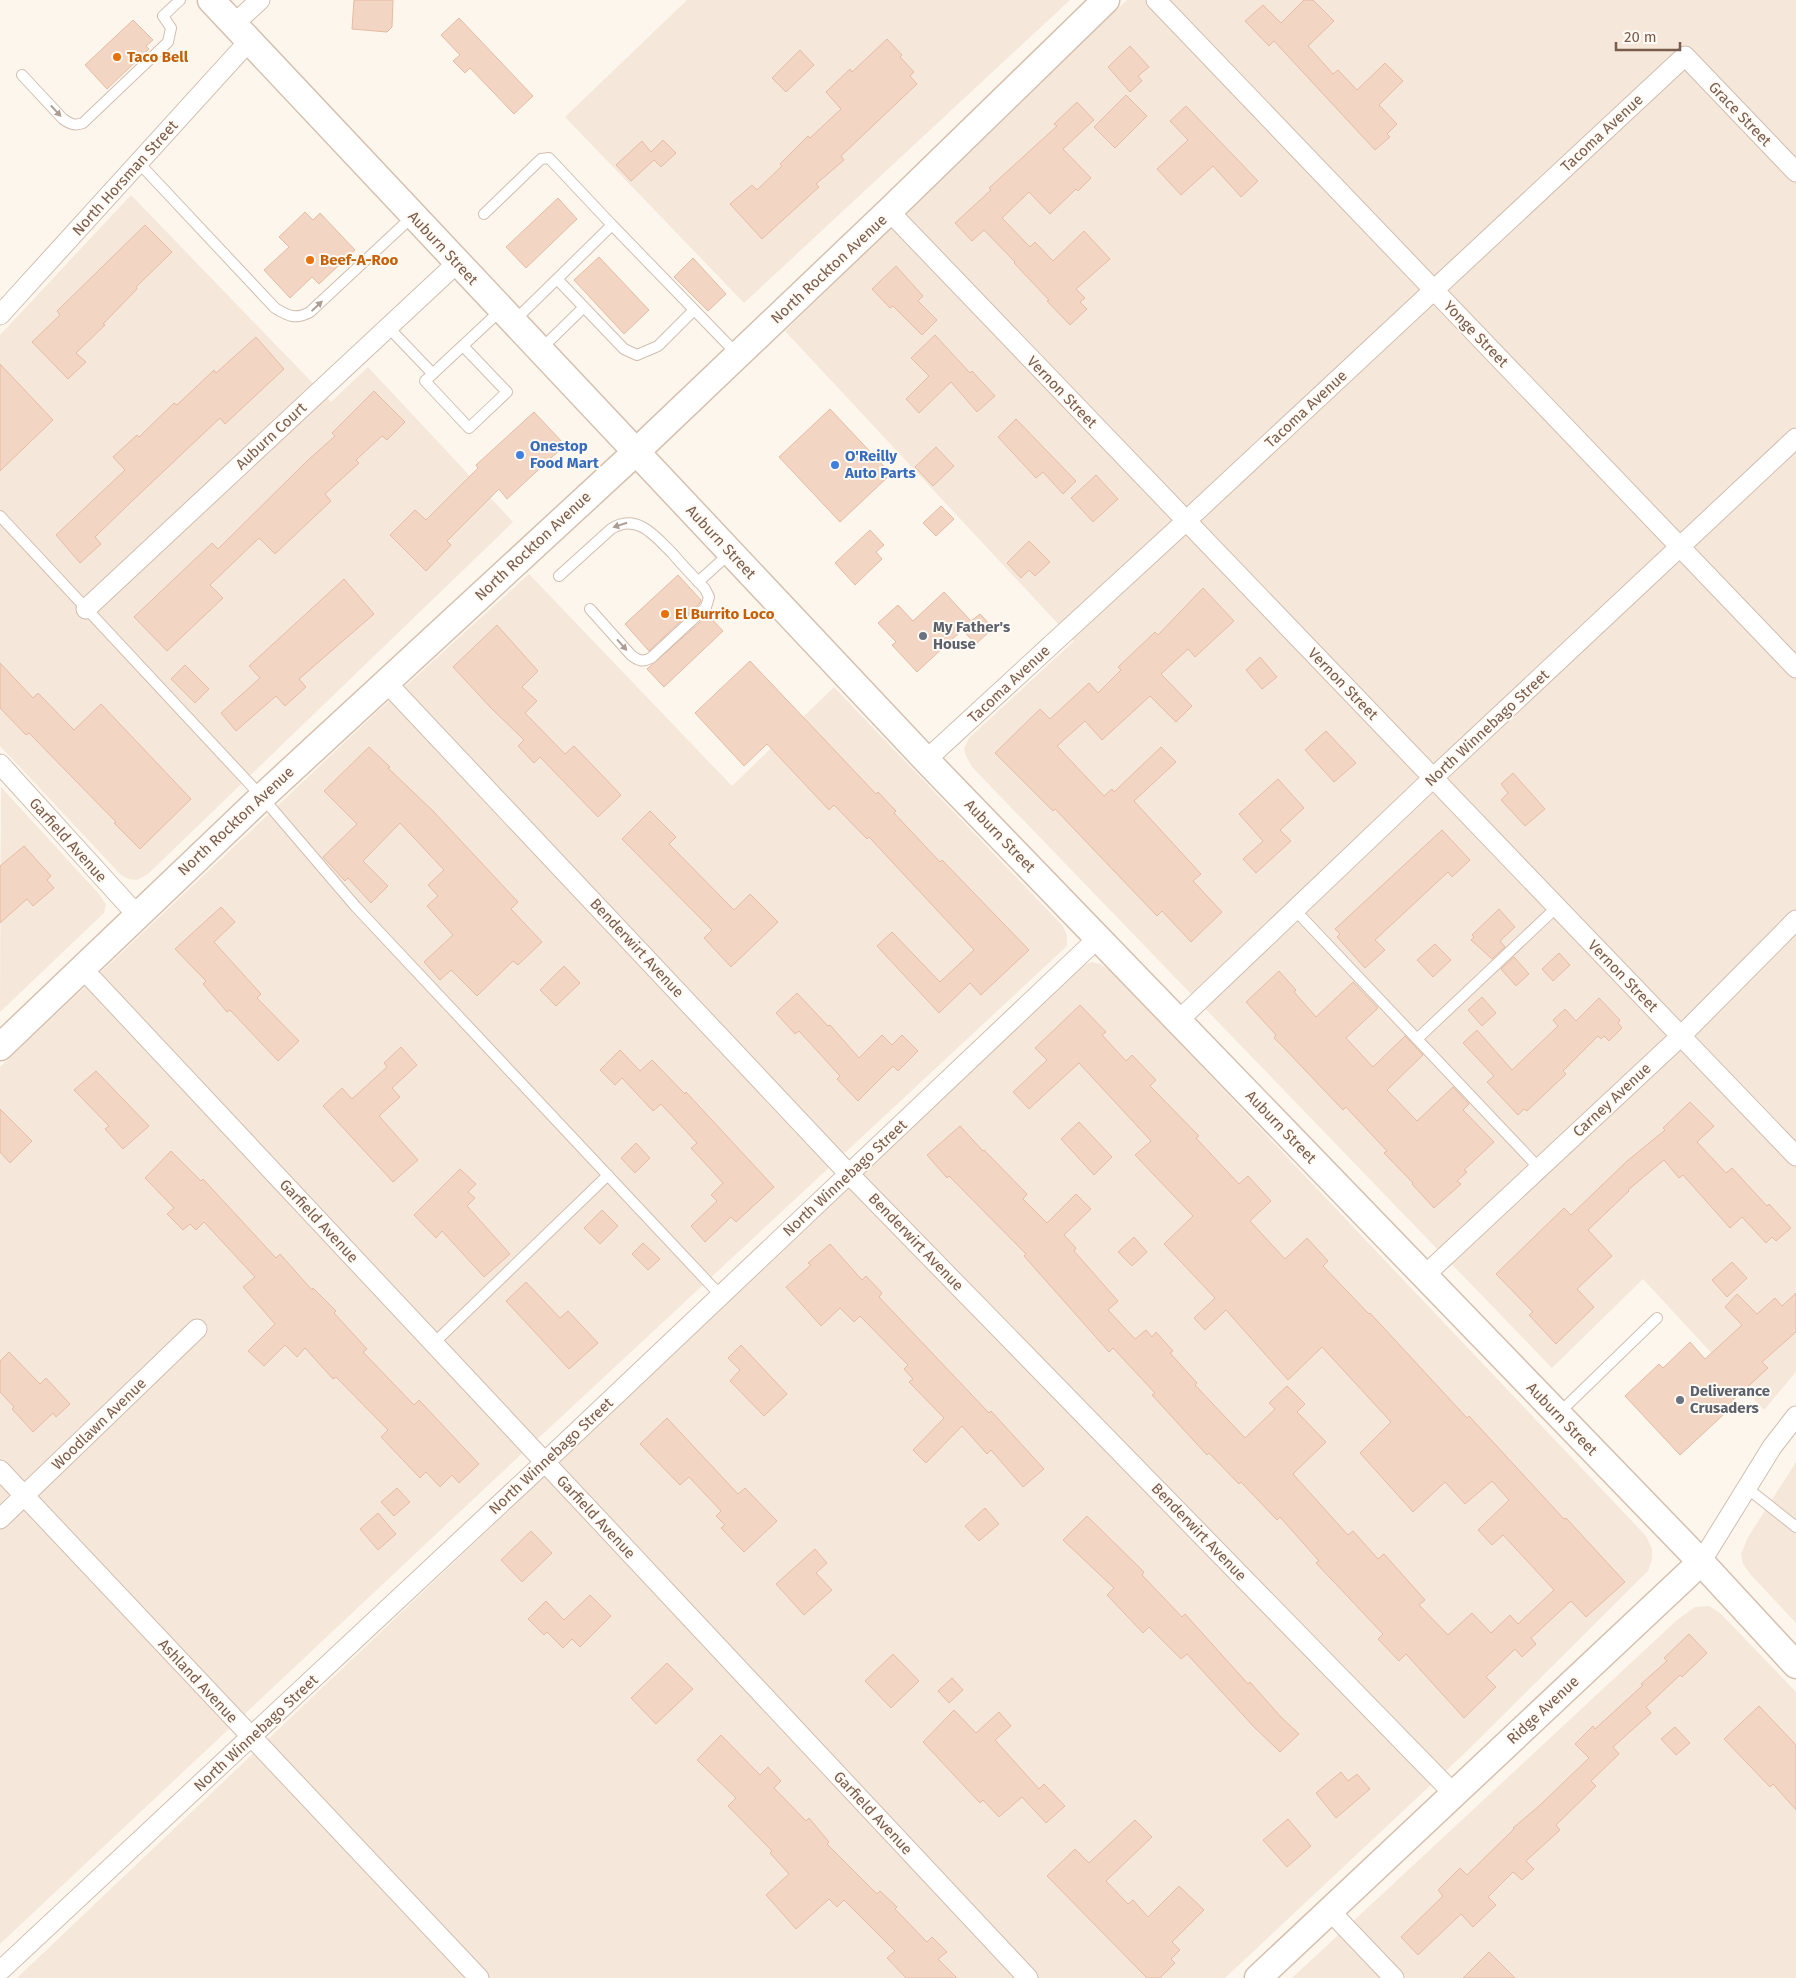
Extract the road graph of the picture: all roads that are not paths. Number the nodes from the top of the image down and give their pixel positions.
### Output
1 (180, 0) edge
2 (211, 0) edge
3 (260, 0) edge
4 (1106, 0) edge
5 (1156, 0) edge
6 (242, 32) junction
7 (1684, 56) joint
8 (22, 75) dead end
9 (139, 162) junction
10 (1796, 172) edge
11 (889, 211) junction
12 (484, 214) dead end
13 (413, 216) junction
14 (612, 225) junction
15 (456, 263) junction
16 (557, 278) junction
17 (1434, 290) junction
18 (584, 307) junction
19 (694, 310) junction
20 (0, 315) edge
21 (507, 316) junction
22 (388, 327) junction
23 (463, 346) junction
24 (539, 350) junction
25 (738, 355) junction
26 (433, 374) junction
27 (1796, 438) edge
28 (636, 452) junction
29 (0, 516) edge
30 (1186, 521) junction
31 (1680, 547) junction
32 (730, 553) junction
33 (559, 576) dead end
34 (698, 582) junction
35 (86, 609) junction
36 (590, 609) dead end
37 (1796, 668) edge
38 (386, 682) junction
39 (926, 760) junction
40 (0, 764) edge
41 (1433, 778) junction
42 (262, 797) junction
43 (1557, 907) junction
44 (1295, 910) junction
45 (137, 915) junction
46 (1796, 920) edge
47 (1099, 937) junction
48 (82, 969) junction
49 (1179, 1020) junction
50 (1681, 1036) junction
51 (1417, 1039) junction
52 (0, 1047) edge
53 (1796, 1156) edge
54 (1540, 1168) junction
55 (849, 1174) junction
56 (608, 1175) junction
57 (1424, 1276) junction
58 (720, 1296) junction
59 (1658, 1318) dead end
60 (196, 1329) dead end
61 (434, 1343) junction
62 (1558, 1414) junction
63 (1796, 1416) edge
64 (545, 1462) junction
65 (0, 1470) edge
66 (1747, 1488) junction
67 (25, 1496) junction
68 (0, 1519) edge
69 (1796, 1527) edge
70 (1701, 1562) junction
71 (1796, 1665) edge
72 (252, 1737) junction
73 (1454, 1794) junction
74 (1330, 1911) junction
75 (0, 1972) edge
76 (480, 1978) edge
77 (1028, 1978) edge
78 (1258, 1978) edge
79 (1394, 1978) edge

8 -> 1 lane
2 - 6 main road, Auburn Street
3 - 6 street, North Horsman Street
4 - 11 main road, North Rockton Avenue
5 - 17 street, Yonge Street
6 - 9 street, North Horsman Street
6 - 13 main road, Auburn Street
7 - 10 street, Grace Street
7 - 17 street, Tacoma Avenue
9 -> 13 lane
9 - 20 street, North Horsman Street
11 - 25 main road, North Rockton Avenue
11 - 30 street, Vernon Street
12 - 14 lane
13 - 15 main road, Auburn Street
14 - 16 lane
14 - 19 lane
15 - 21 main road, Auburn Street
15 - 22 street, Auburn Court
16 - 18 lane
16 - 21 lane
17 - 30 street, Tacoma Avenue
17 - 31 street, Yonge Street
18 - 19 lane
18 - 24 lane
19 - 25 lane
21 - 23 lane
21 - 24 main road, Auburn Street
22 - 26 lane
22 - 35 street, Auburn Court
23 - 26 lane
23 - 26 lane
24 - 28 main road, Auburn Street
25 - 28 main road, North Rockton Avenue
27 - 31 street, North Winnebago Street
28 - 32 main road, Auburn Street
28 - 38 main road, North Rockton Avenue
29 - 35 lane
30 - 39 street, Tacoma Avenue
30 - 41 street, Vernon Street
31 - 37 street, Yonge Street
31 - 41 street, North Winnebago Street
32 - 34 lane
32 - 39 main road, Auburn Street
34 -> 33 lane
36 -> 34 lane
35 - 42 lane
38 - 42 main road, North Rockton Avenue
38 - 55 street, Benderwirt Avenue
39 - 47 main road, Auburn Street
40 - 45 street, Garfield Avenue
41 - 43 street, Vernon Street
41 - 44 street, North Winnebago Street
42 - 45 main road, North Rockton Avenue
42 - 56 lane
43 - 50 street, Vernon Street
43 - 51 lane
44 - 49 street, North Winnebago Street
44 - 51 lane
45 - 48 main road, North Rockton Avenue
46 - 50 street, Carney Avenue
47 - 49 main road, Auburn Street
47 - 55 street, North Winnebago Street
48 - 52 main road, North Rockton Avenue
48 - 61 street, Garfield Avenue
49 - 57 main road, Auburn Street
50 - 53 street, Vernon Street
50 - 54 street, Carney Avenue
51 - 54 lane
54 - 57 street, Carney Avenue
55 - 58 street, North Winnebago Street
55 - 73 street, Benderwirt Avenue
56 - 58 lane
56 - 61 lane
57 - 62 main road, Auburn Street
58 - 64 street, North Winnebago Street
59 - 62 lane
60 - 67 street, Woodlawn Avenue
61 - 64 street, Garfield Avenue
62 - 70 main road, Auburn Street
63 - 66 street, Ridge Avenue
64 - 72 street, North Winnebago Street
64 - 77 street, Garfield Avenue
65 - 67 street, Ashland Avenue
66 - 69 lane
66 - 70 street, Ridge Avenue
67 - 68 street, Woodlawn Avenue
67 - 72 street, Ashland Avenue
70 - 71 main road, Auburn Street
70 - 73 main road, Ridge Avenue
72 - 75 street, North Winnebago Street
72 - 76 street, Ashland Avenue
73 - 74 main road, Ridge Avenue
74 - 78 main road, Ridge Avenue
74 - 79 street

